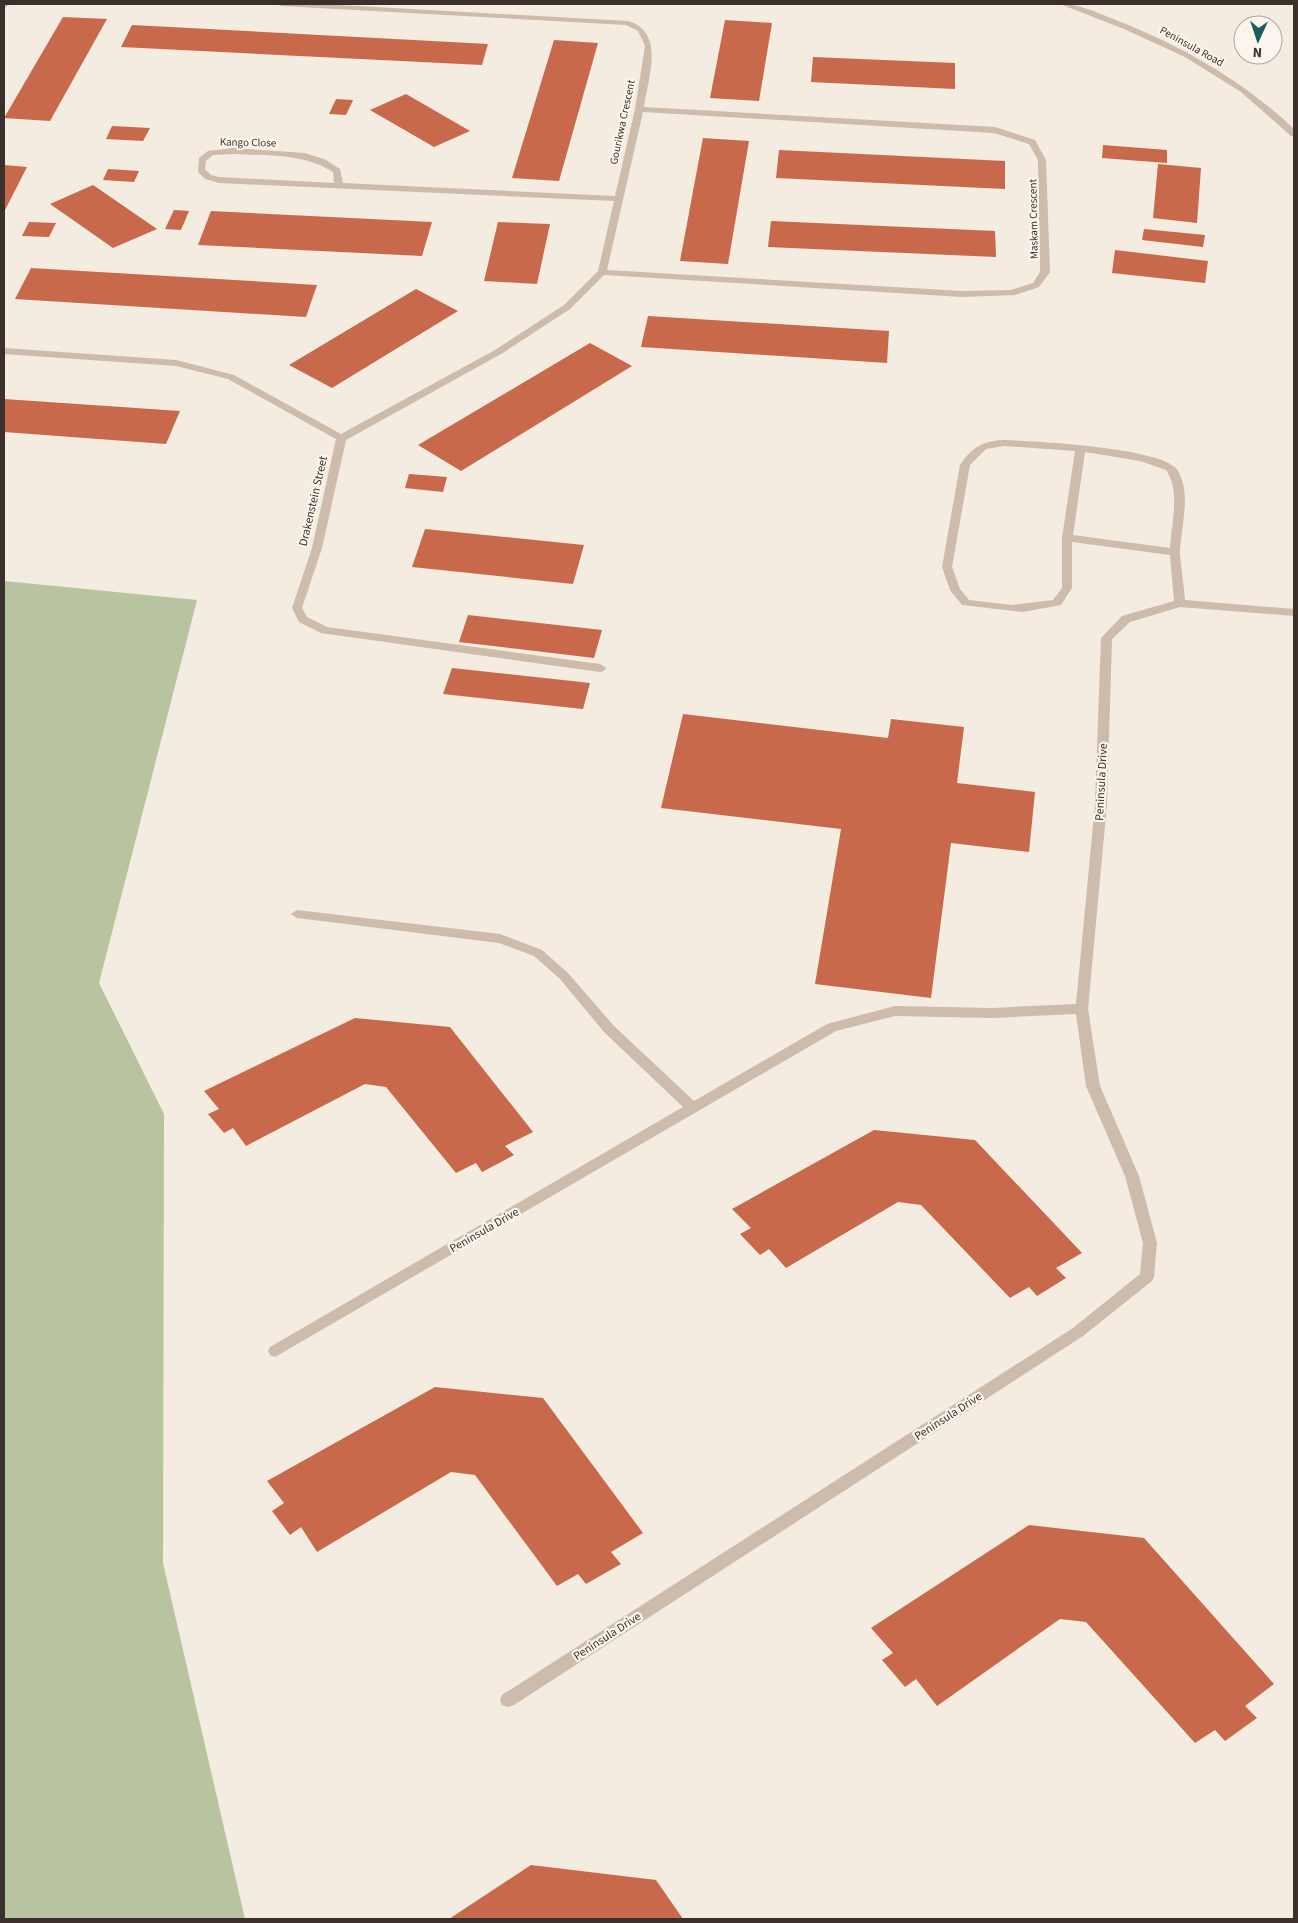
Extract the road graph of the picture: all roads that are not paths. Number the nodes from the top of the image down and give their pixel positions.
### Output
1 (7, 4) edge
2 (281, 4) edge
3 (1064, 4) edge
4 (4, 6) edge
5 (639, 109) junction
6 (1294, 134) edge
7 (339, 187) junction
8 (619, 198) junction
9 (602, 272) junction
10 (4, 351) edge
11 (341, 438) junction
12 (1080, 451) junction
13 (1067, 538) junction
14 (1175, 552) junction
15 (1180, 603) junction
16 (1294, 612) edge
17 (600, 668) dead end
18 (297, 914) dead end
19 (1082, 1009) junction
20 (693, 1108) junction
21 (275, 1351) dead end
22 (508, 1700) dead end

1 - 4 street
2 - 5 street, Gourikwa Crescent
3 - 6 street, Peninsula Road
5 - 8 street, Gourikwa Crescent
5 - 9 street, Maskam Crescent
7 - 7 street, Kango Close
7 - 8 street, Kango Close
8 - 9 street, Gourikwa Crescent
9 - 11 street
10 - 11 street
11 - 17 street, Drakenstein Street
12 - 13 street
12 - 13 street
12 - 14 street
13 - 14 street
14 - 15 street
15 - 16 street
15 - 19 street, Peninsula Drive
18 - 20 street
19 - 20 street, Peninsula Drive
19 - 22 street, Peninsula Drive
20 - 21 street, Peninsula Drive

